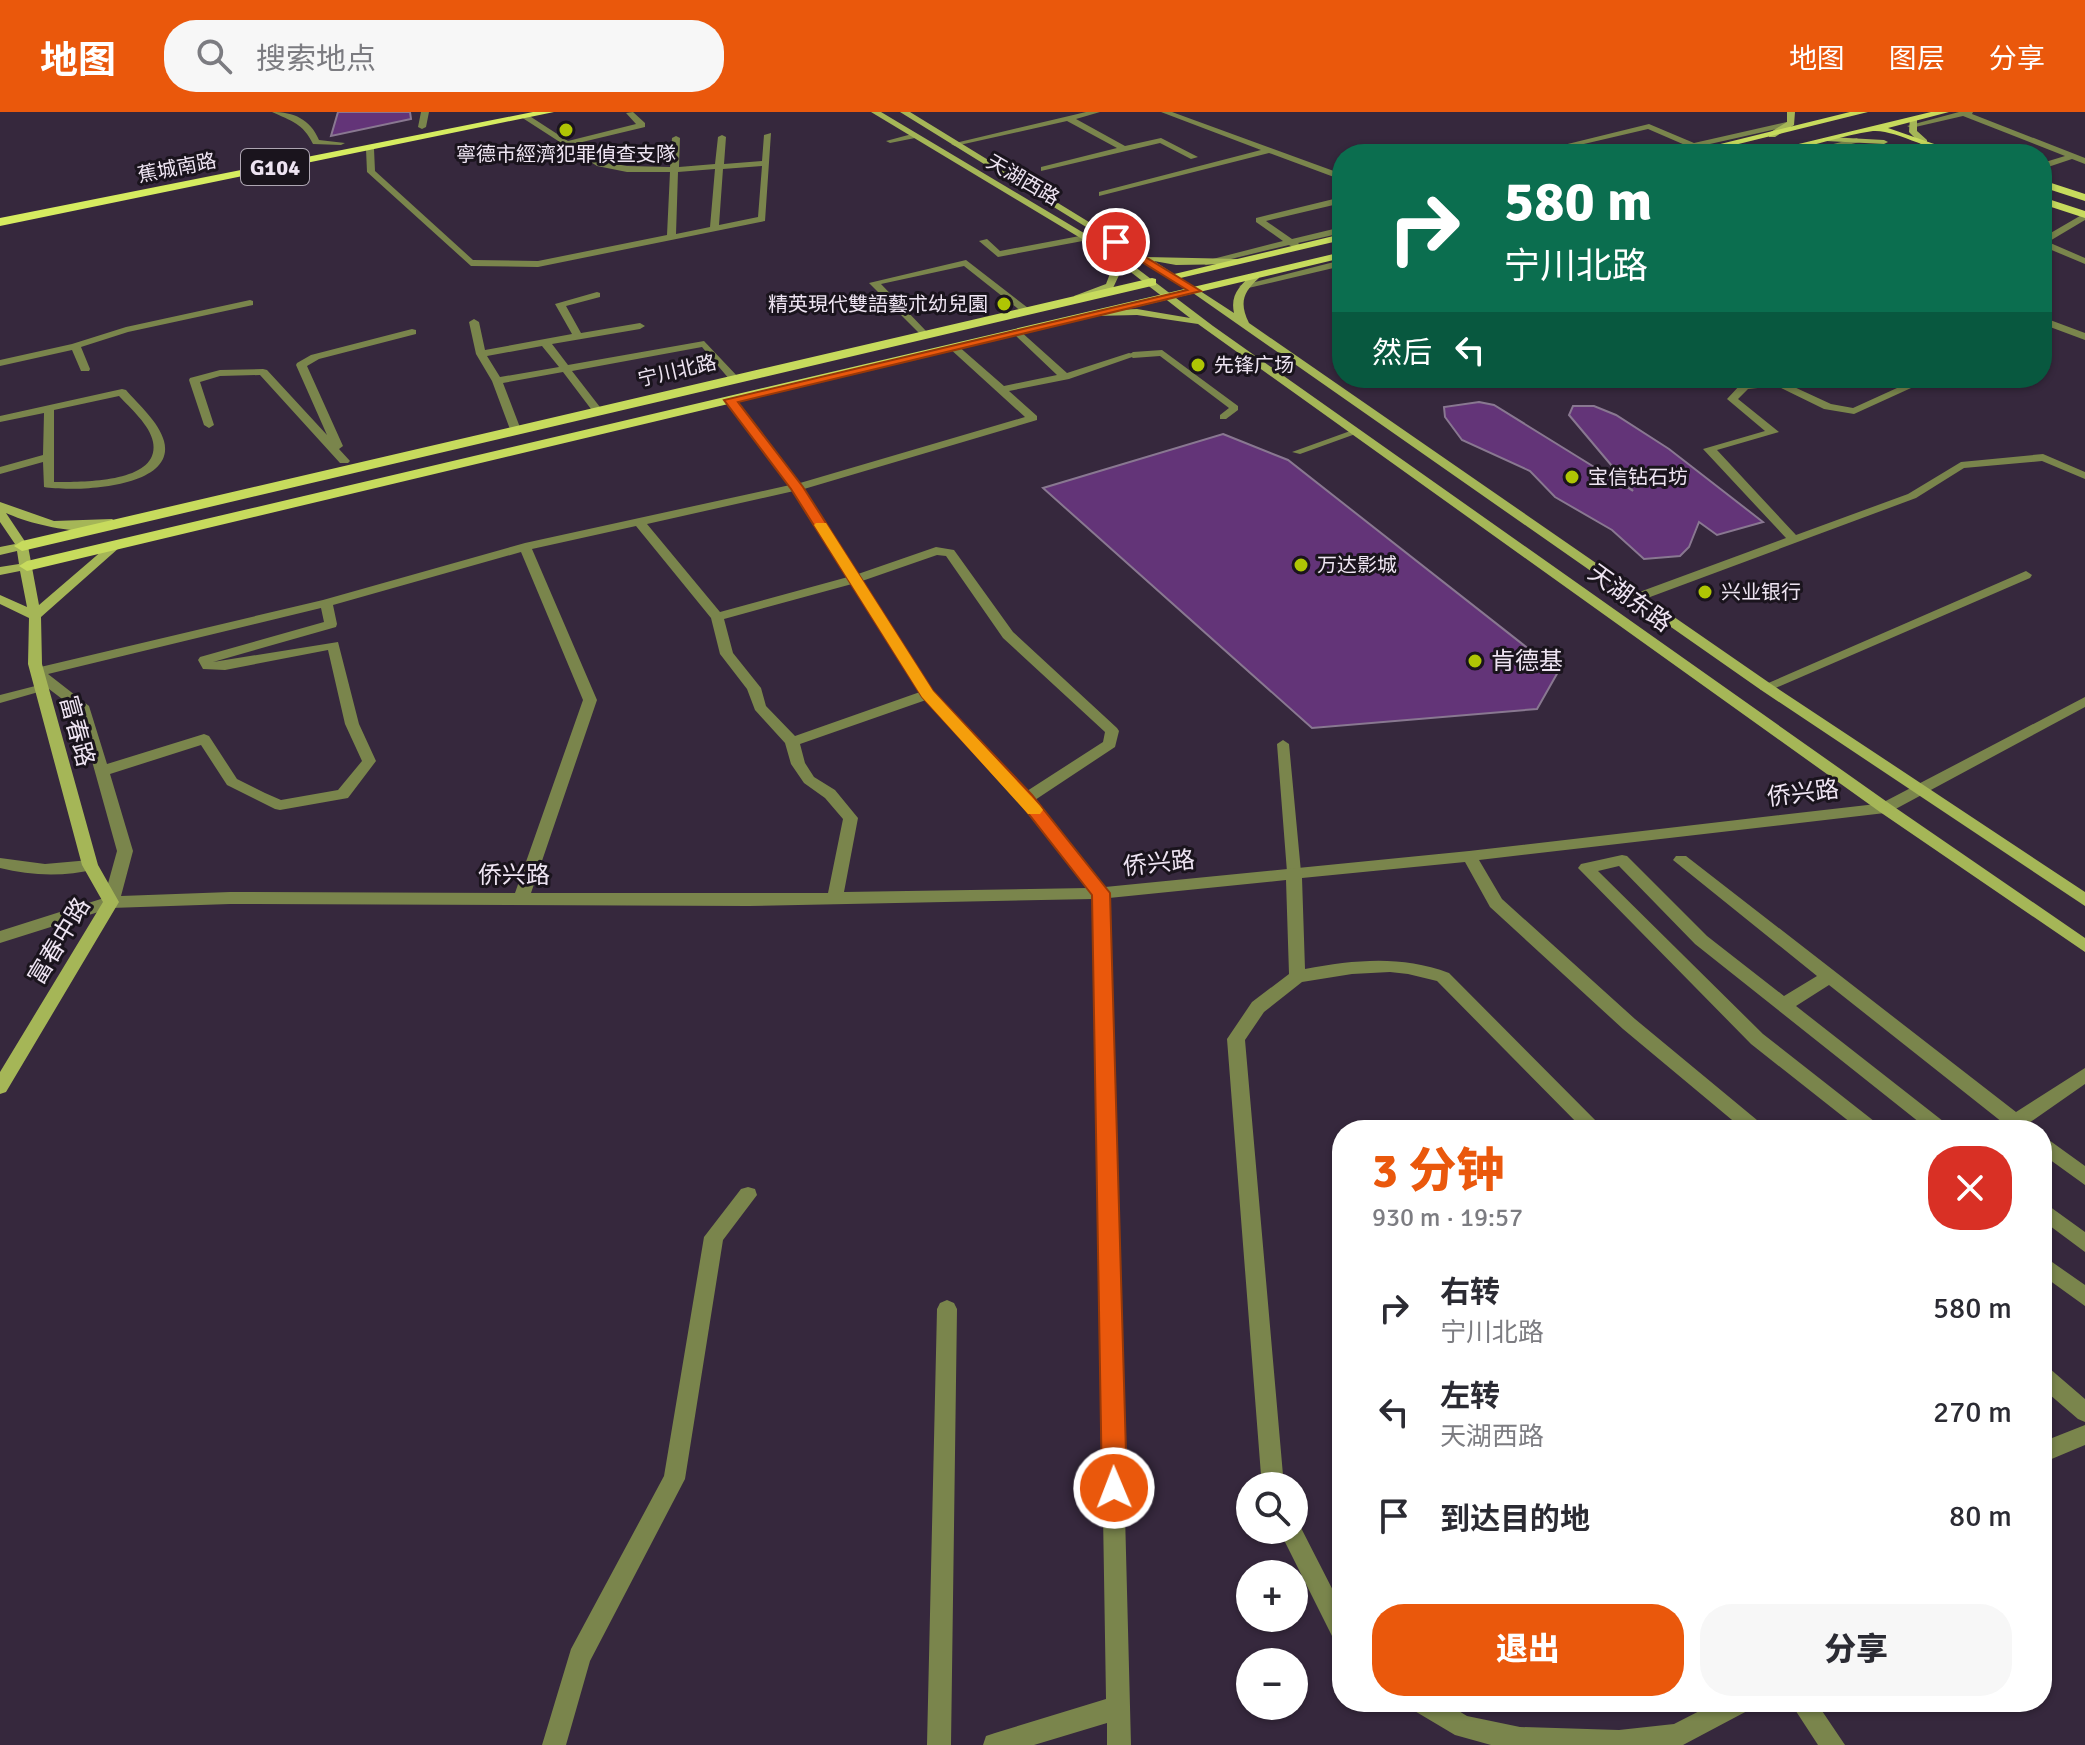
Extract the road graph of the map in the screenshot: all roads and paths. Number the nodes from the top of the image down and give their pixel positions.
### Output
1 (276, 112) edge
2 (425, 112) edge
3 (502, 112) edge
4 (549, 112) edge
5 (875, 112) edge
6 (904, 112) edge
7 (1096, 112) edge
8 (1165, 112) edge
9 (1791, 112) edge
10 (1800, 112) edge
11 (1863, 112) edge
12 (1941, 112) edge
13 (630, 113) edge
14 (1966, 113) edge
15 (525, 117) junction
16 (1828, 117) edge
17 (1846, 117) junction
18 (1068, 118) junction
19 (1912, 122) junction
20 (1791, 123) junction
21 (422, 127) junction
22 (1877, 127) junction
23 (768, 135) dead end
24 (912, 136) junction
25 (1769, 136) junction
26 (1857, 136) junction
27 (722, 137) dead end
28 (676, 138) dead end
29 (890, 141) dead end
30 (1924, 142) junction
31 (341, 143) junction
32 (569, 143) junction
33 (955, 144) junction
34 (1573, 144) edge
35 (1682, 144) edge
36 (1715, 144) edge
37 (1726, 144) edge
38 (1783, 144) edge
39 (1813, 144) edge
40 (1821, 144) edge
41 (1890, 144) dead end
42 (1930, 144) edge
43 (2043, 144) edge
44 (2052, 148) edge
45 (370, 149) junction
46 (1124, 149) junction
47 (1269, 151) junction
48 (2073, 156) junction
49 (1194, 157) dead end
50 (2085, 161) edge
51 (766, 163) junction
52 (2052, 163) edge
53 (721, 167) junction
54 (1044, 169) dead end
55 (676, 170) junction
56 (1332, 173) edge
57 (2052, 186) edge
58 (1102, 194) dead end
59 (2085, 198) edge
60 (1332, 202) edge
61 (2052, 204) edge
62 (0, 212) edge
63 (2085, 216) edge
64 (0, 222) edge
65 (714, 229) junction
66 (1332, 233) edge
67 (2052, 236) edge
68 (671, 237) junction
69 (1085, 238) junction
70 (1332, 238) edge
71 (984, 241) dead end
72 (1116, 242) junction
73 (1294, 244) junction
74 (1100, 246) junction
75 (2052, 246) edge
76 (1111, 253) junction
77 (1270, 253) junction
78 (1136, 254) junction
79 (1332, 258) edge
80 (1236, 261) junction
81 (2085, 261) edge
82 (1206, 262) junction
83 (1332, 265) edge
84 (1291, 268) junction
85 (1172, 276) junction
86 (1256, 276) junction
87 (1152, 282) junction
88 (1244, 286) junction
89 (1196, 291) junction
90 (597, 295) dead end
91 (1076, 298) junction
92 (1169, 298) junction
93 (250, 303) dead end
94 (1056, 303) junction
95 (1025, 310) junction
96 (1097, 314) junction
97 (1075, 320) junction
98 (474, 322) dead end
99 (2052, 324) edge
100 (640, 326) dead end
101 (1247, 326) junction
102 (1209, 328) junction
103 (412, 332) dead end
104 (1019, 333) junction
105 (923, 334) junction
106 (578, 336) junction
107 (1224, 337) junction
108 (2085, 337) edge
109 (545, 342) junction
110 (75, 346) junction
111 (953, 347) junction
112 (481, 354) junction
113 (1133, 355) joint
114 (0, 363) edge
115 (85, 369) dead end
116 (564, 369) junction
117 (1065, 377) junction
118 (734, 378) junction
119 (497, 381) junction
120 (1332, 385) edge
121 (1336, 388) edge
122 (1743, 388) edge
123 (1789, 388) edge
124 (1906, 388) edge
125 (1001, 390) junction
126 (730, 400) junction
127 (49, 408) junction
128 (598, 411) junction
129 (1223, 417) dead end
130 (0, 419) edge
131 (209, 425) dead end
132 (515, 430) junction
133 (1356, 432) junction
134 (1297, 452) dead end
135 (48, 457) junction
136 (346, 465) junction
137 (0, 471) edge
138 (2085, 476) edge
139 (797, 487) junction
140 (0, 506) edge
141 (0, 513) edge
142 (126, 521) junction
143 (640, 523) junction
144 (1793, 539) junction
145 (22, 546) junction
146 (114, 547) junction
147 (525, 547) junction
148 (0, 551) edge
149 (27, 566) junction
150 (0, 571) edge
151 (2026, 575) dead end
152 (855, 579) junction
153 (1638, 597) junction
154 (0, 599) edge
155 (326, 603) junction
156 (35, 616) junction
157 (717, 617) junction
158 (37, 672) junction
159 (1766, 687) junction
160 (43, 688) junction
161 (928, 694) junction
162 (0, 699) edge
163 (2085, 701) edge
164 (792, 742) junction
165 (1283, 744) dead end
166 (102, 771) junction
167 (1919, 790) junction
168 (1026, 799) junction
169 (1885, 808) junction
170 (1469, 856) junction
171 (1681, 860) dead end
172 (0, 863) edge
173 (90, 865) junction
174 (1294, 872) junction
175 (1101, 893) junction
176 (835, 898) junction
177 (521, 900) junction
178 (2085, 900) edge
179 (111, 902) junction
180 (0, 937) edge
181 (2085, 946) edge
182 (1297, 977) junction
183 (1829, 977) junction
184 (1784, 1005) junction
185 (2085, 1075) edge
186 (0, 1087) edge
187 (1586, 1120) edge
188 (1745, 1120) edge
189 (1860, 1120) edge
190 (1929, 1120) edge
191 (2005, 1120) edge
192 (2024, 1120) edge
193 (2052, 1151) edge
194 (2085, 1177) edge
195 (748, 1195) dead end
196 (2052, 1217) edge
197 (2085, 1243) edge
198 (2052, 1272) edge
199 (2085, 1297) edge
200 (947, 1309) dead end
201 (2052, 1384) edge
202 (2085, 1412) edge
203 (2085, 1435) edge
204 (2052, 1449) edge
205 (1272, 1472) edge
206 (1297, 1544) edge
207 (1332, 1612) edge
208 (1119, 1707) junction
209 (1438, 1712) edge
210 (1722, 1712) edge
211 (1809, 1712) edge
212 (554, 1745) edge
213 (939, 1745) edge
214 (995, 1745) edge
215 (1119, 1745) edge
216 (1833, 1745) edge

1 - 31 street
2 - 21 street
3 - 21 highway, 蕉城南路 / G104
4 - 15 highway, 蕉城南路 / G104
5 - 24 main road, 天湖西路
6 - 33 main road, 天湖西路
7 - 18 street
8 - 47 street
9 - 20 main road
10 - 16 main road
11 - 17 main road
12 - 19 main road
13 - 32 street
14 - 19 street
14 - 43 street
15 - 32 street
15 - 45 highway, 蕉城南路 / G104
16 - 17 main road
16 - 25 main road
16 - 26 main road
17 - 22 main road
18 - 33 street
18 - 46 street
19 - 22 main road
19 - 30 main road
20 - 25 main road
20 - 36 street
21 - 31 highway, 蕉城南路 / G104
22 - 26 main road
22 - 30 main road
23 - 51 street
24 - 29 street
24 - 69 main road, 天湖西路
25 - 37 main road
25 - 38 main road
26 - 39 main road
26 - 40 street
26 - 41 main road
27 - 53 street
28 - 55 street
30 - 42 main road
31 - 62 highway, 蕉城南路 / G104
32 - 55 street
33 - 72 main road, 天湖西路
34 - 35 street
44 - 48 street
45 - 64 highway, 蕉城南路 / G104
45 - 68 street
46 - 49 street
46 - 54 street
47 - 56 street
47 - 58 street
48 - 50 street
48 - 52 street
51 - 53 street
51 - 65 street
53 - 55 street
53 - 65 street
55 - 68 street
57 - 59 main road
60 - 73 street
61 - 63 main road
63 - 67 street
65 - 68 street
66 - 73 street
69 - 71 street
69 - 74 main road, 天湖西路
70 - 73 main road, 宁川北路
72 - 74 main road
72 - 78 main road, 天湖西路
73 - 77 main road, 宁川北路
73 - 82 street
74 - 76 main road, 天湖西路
75 - 81 street
76 - 87 main road, 天湖西路
76 - 91 main road
77 - 80 main road, 宁川北路
77 - 84 main road
78 - 82 main road
78 - 85 main road, 天湖西路
79 - 84 main road, 宁川北路
80 - 82 main road
80 - 85 main road, 宁川北路
83 - 88 street
84 - 86 main road, 宁川北路
85 - 87 main road, 宁川北路
85 - 89 main road, 天湖东路
86 - 88 main road
86 - 89 main road, 宁川北路
87 - 91 main road, 宁川北路
87 - 92 main road, 天湖东路
88 - 101 main road
89 - 92 main road, 宁川北路
89 - 101 main road, 天湖东路
90 - 106 street
91 - 94 main road, 宁川北路
92 - 96 main road, 宁川北路
92 - 102 main road, 天湖东路
93 - 110 street
94 - 95 main road, 宁川北路
94 - 97 main road
95 - 105 main road, 宁川北路
95 - 105 street
96 - 97 main road, 宁川北路
96 - 102 main road
97 - 104 main road, 宁川北路
98 - 112 street
99 - 108 street
100 - 106 street
101 - 107 main road
101 - 120 main road, 天湖东路
102 - 107 main road, 天湖东路
103 - 136 street
104 - 111 main road, 宁川北路
104 - 117 street
105 - 118 main road, 宁川北路
106 - 109 street
107 - 133 main road, 天湖东路
109 - 112 street
109 - 116 street
110 - 114 street
110 - 115 street
111 - 125 street
111 - 126 main road, 宁川北路
112 - 119 street
113 - 117 street
113 - 129 street
116 - 118 street
116 - 119 street
116 - 128 street
117 - 125 street
118 - 128 main road, 宁川北路
119 - 132 street
121 - 153 main road, 天湖东路
122 - 144 street
123 - 124 street
125 - 139 street
126 - 139 street
126 - 146 main road, 宁川北路
127 - 130 street
127 - 135 street
127 - 135 street
128 - 132 main road, 宁川北路
131 - 136 street
132 - 136 main road, 宁川北路
133 - 134 street
133 - 169 main road, 天湖东路
135 - 137 street
136 - 142 main road, 宁川北路
138 - 144 street
139 - 143 street
139 - 152 street
140 - 142 main road
141 - 145 main road, 富春路
142 - 145 main road, 宁川北路
143 - 147 street
143 - 157 street
144 - 153 street
145 - 148 main road
145 - 149 main road, 富春路
146 - 149 main road, 宁川北路
146 - 156 main road
147 - 155 street
147 - 177 street
149 - 150 main road
149 - 156 main road, 富春路
151 - 159 street
152 - 157 street
152 - 161 street
152 - 168 street
153 - 159 main road, 天湖东路
154 - 156 main road
155 - 158 street
155 - 166 street
156 - 158 main road, 富春路
157 - 164 street
158 - 160 main road, 富春路
158 - 166 street
159 - 167 main road, 天湖东路
160 - 162 street
160 - 173 main road, 富春路
161 - 164 street
161 - 168 street
163 - 167 street, 侨兴路
164 - 176 street
165 - 174 street
166 - 179 street
167 - 169 street, 侨兴路
167 - 178 main road, 天湖东路
168 - 175 street
169 - 170 street, 侨兴路
169 - 181 main road, 天湖东路
170 - 174 street, 侨兴路
170 - 188 street
171 - 183 street
172 - 173 street
173 - 179 main road, 富春路
174 - 175 street, 侨兴路
174 - 182 street
175 - 176 street, 侨兴路
175 - 208 street
176 - 177 street, 侨兴路
177 - 179 street, 侨兴路
179 - 180 street, 侨兴路
179 - 186 main road, 富春中路
182 - 187 street
182 - 205 street
183 - 184 street
183 - 191 street
184 - 189 street
184 - 190 street
185 - 192 street
193 - 194 street
195 - 212 street
196 - 197 street
198 - 199 street
200 - 213 street
201 - 202 street
203 - 204 street
206 - 207 street
208 - 214 street
208 - 215 street
209 - 210 street
211 - 216 street

